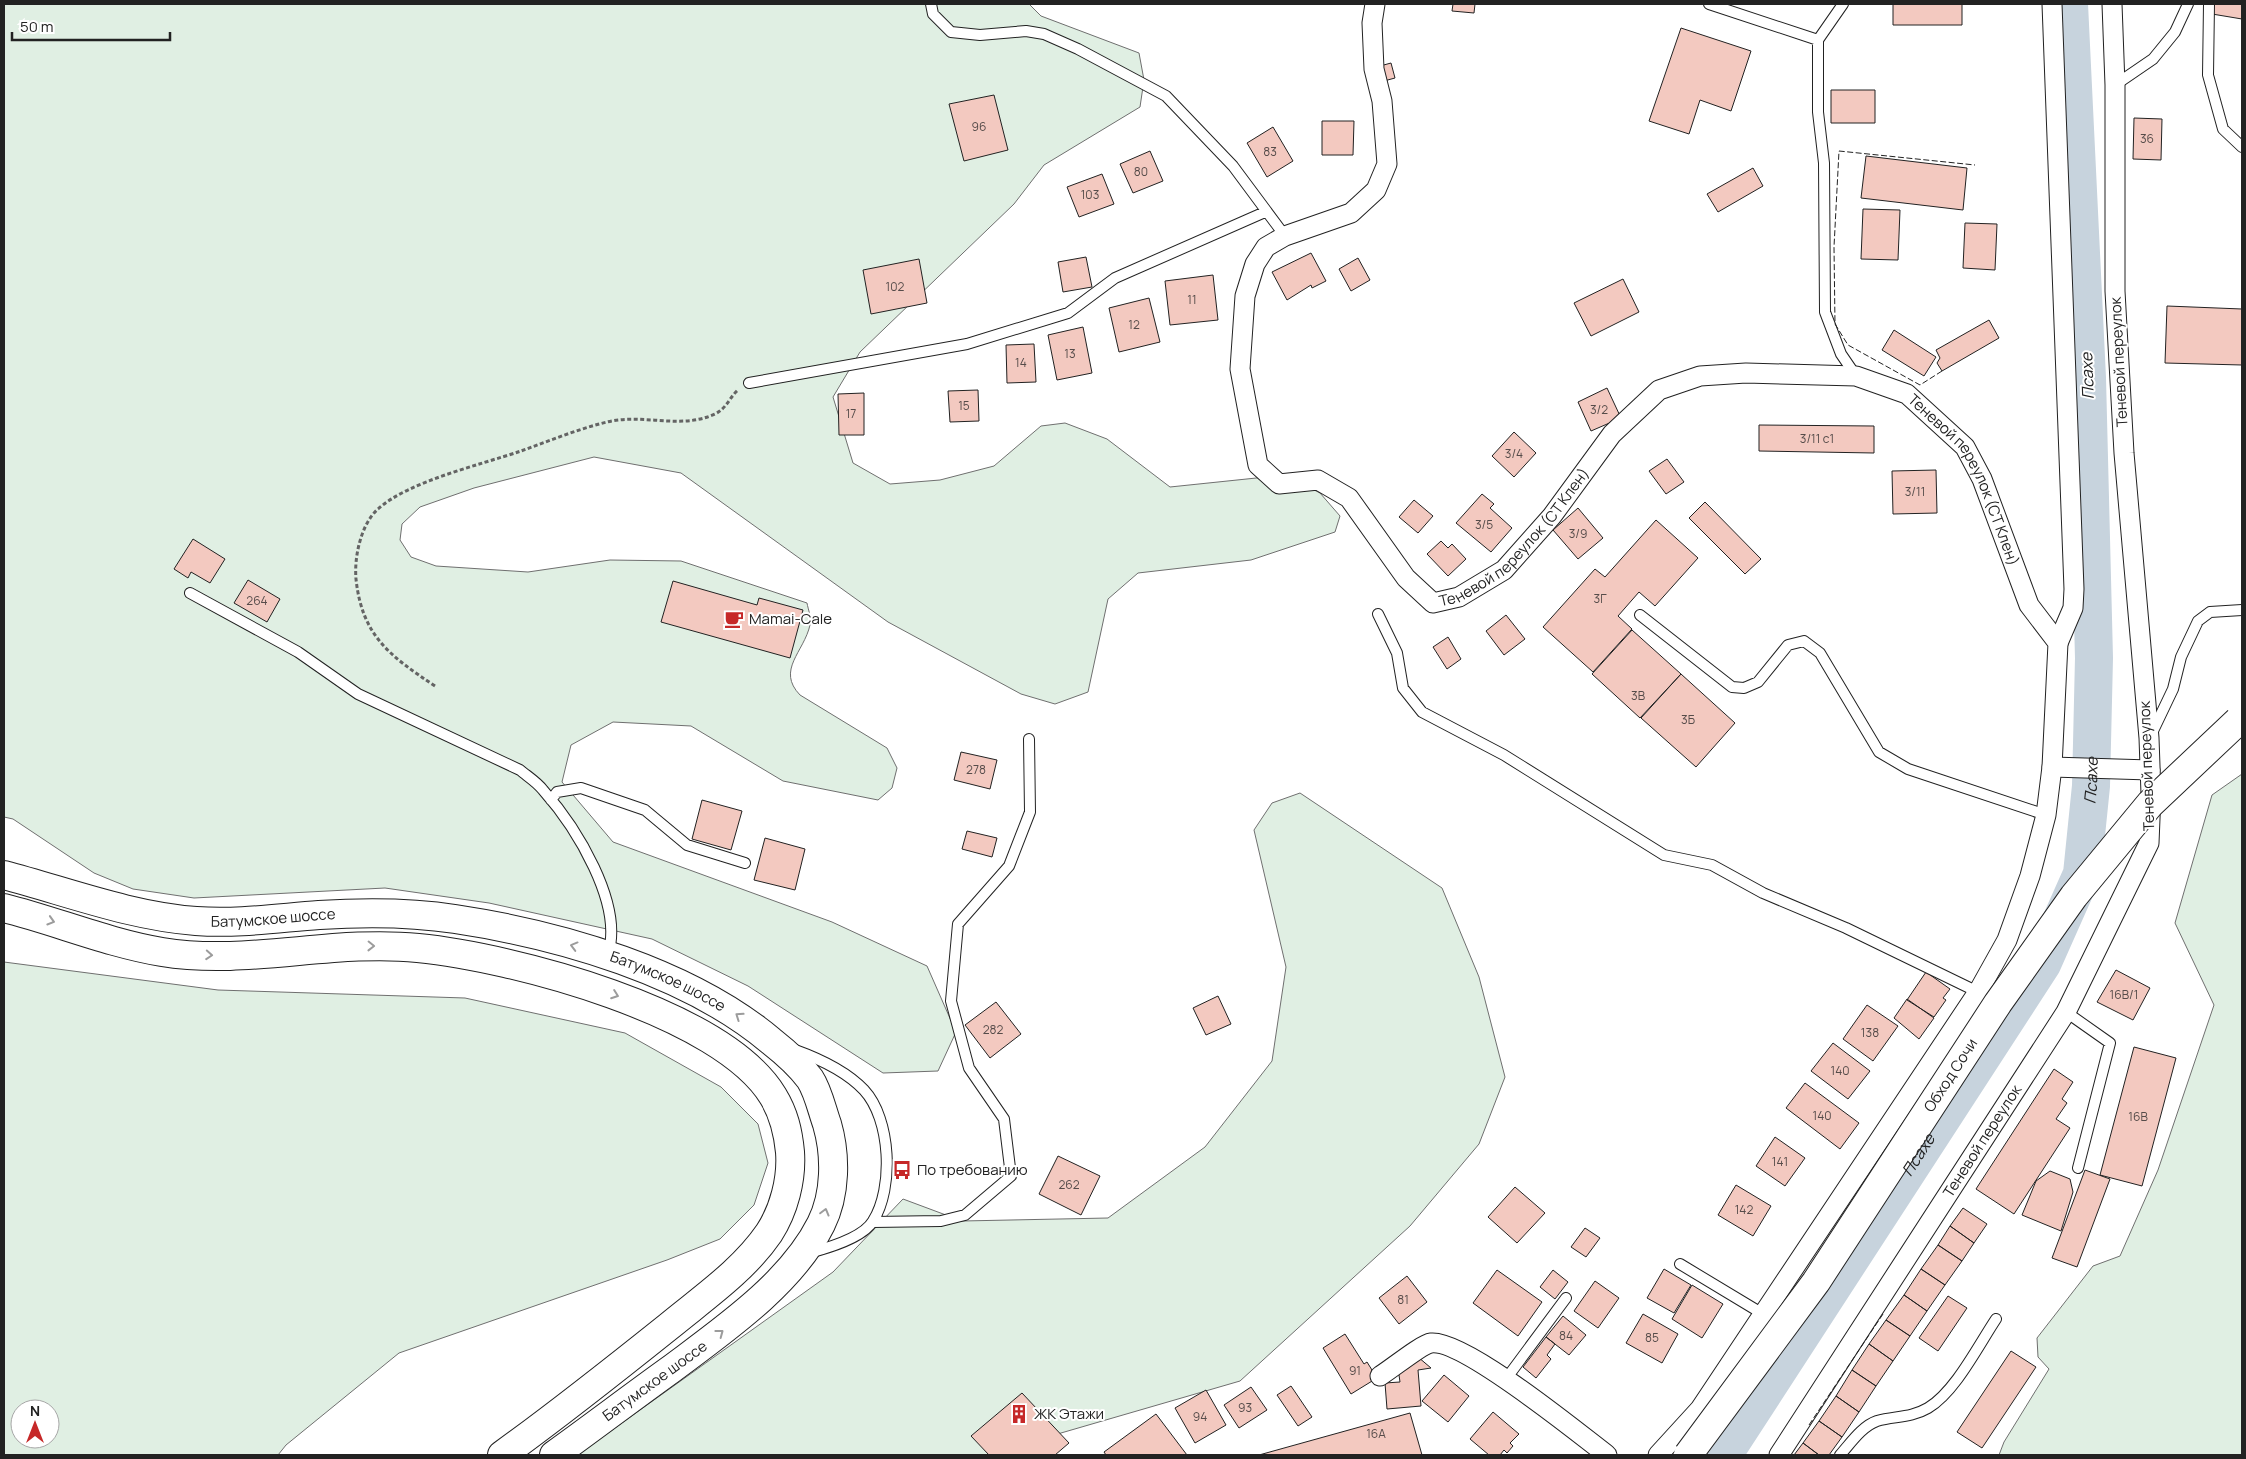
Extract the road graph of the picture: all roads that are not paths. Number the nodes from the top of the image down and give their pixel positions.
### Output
1 (931, 4) edge
2 (1375, 4) edge
3 (1709, 4) edge
4 (1843, 4) edge
5 (2052, 4) edge
6 (2112, 4) edge
7 (2188, 4) edge
8 (2209, 4) edge
9 (1818, 40) junction
10 (2115, 85) junction
11 (2242, 147) edge
12 (1265, 212) junction
13 (1285, 236) junction
14 (1856, 376) junction
15 (749, 384) road end
16 (190, 593) dead end
17 (2242, 610) edge
18 (1378, 614) dead end
19 (1640, 615) dead end
20 (2058, 643) junction
21 (2240, 719) edge
22 (2149, 738) junction
23 (1029, 739) dead end
24 (2052, 767) junction
25 (2150, 770) junction
26 (551, 800) junction
27 (2046, 815) junction
28 (745, 863) dead end
29 (4, 875) edge
30 (4, 908) edge
31 (607, 956) junction
32 (1978, 992) junction
33 (2066, 1012) junction
34 (773, 1043) junction
35 (2078, 1168) dead end
36 (873, 1222) junction
37 (801, 1255) junction
38 (1680, 1264) dead end
39 (1566, 1298) dead end
40 (1764, 1314) junction
41 (1996, 1319) dead end
42 (1380, 1376) dead end
43 (1506, 1379) junction
44 (502, 1455) edge
45 (554, 1455) edge
46 (1607, 1455) edge
47 (1658, 1455) edge
48 (1688, 1455) edge
49 (1779, 1455) edge
50 (1840, 1455) edge

1 - 12 lane
2 - 13 street, Теневой переулок (СТ Клен)
3 - 9 lane
4 - 9 lane
5 - 20 street
6 - 10 street, Теневой переулок
7 - 10 lane
8 - 11 lane
9 - 14 lane
10 - 22 street, Теневой переулок
12 - 13 lane
12 - 15 lane
13 - 14 street, Теневой переулок (СТ Клен)
14 - 20 street, Теневой переулок (СТ Клен)
16 - 26 lane
17 - 22 lane
18 - 32 lane
19 - 27 lane
20 - 24 street
21 - 48 highway, Обход Сочи, bridge
22 - 25 street, Теневой переулок
23 - 36 lane
24 - 25 street
24 - 27 street
25 - 33 street, Теневой переулок
26 - 28 lane
26 - 31 lane
27 - 32 street
31 -> 29 highway, Батумское шоссе
30 -> 44 highway, Батумское шоссе
34 -> 31 highway, Батумское шоссе
32 - 40 street
33 - 35 lane
33 - 49 street, Теневой переулок
34 - 36 lane
37 -> 34 highway, Батумское шоссе
36 - 37 lane
45 -> 37 highway, Батумское шоссе
38 - 40 lane
39 - 43 lane
40 - 47 street
41 - 50 lane
42 - 43 street
43 - 46 street

